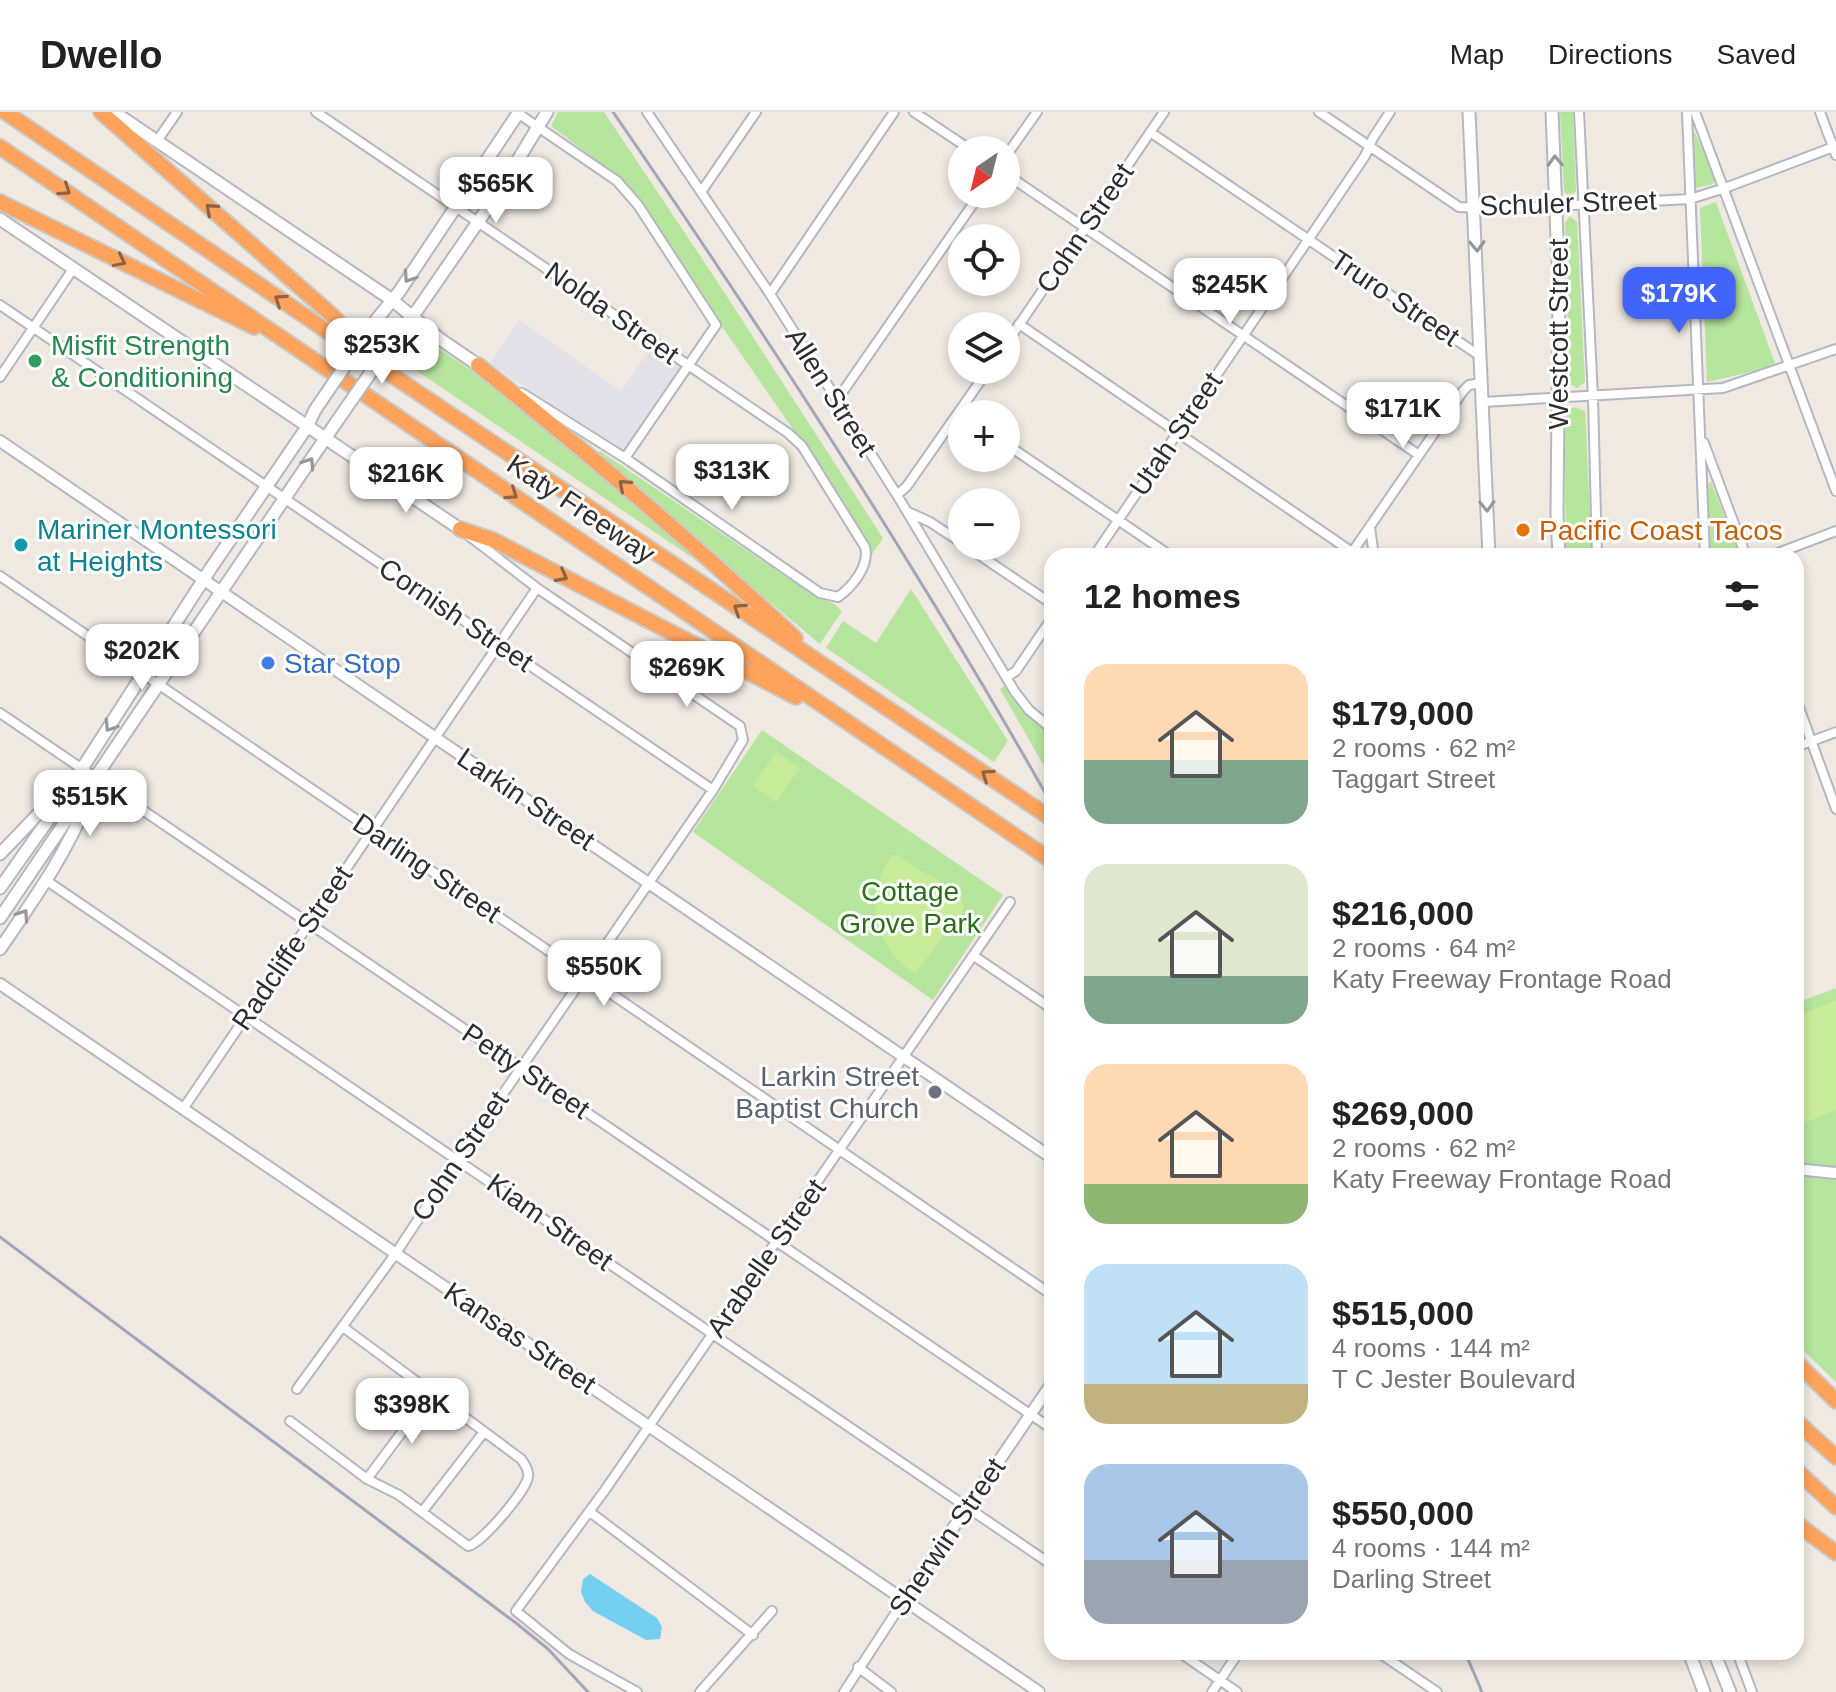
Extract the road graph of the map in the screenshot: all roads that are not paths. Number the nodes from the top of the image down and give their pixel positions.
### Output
1 (5, 112) edge
2 (101, 112) edge
3 (114, 112) edge
4 (177, 112) edge
5 (316, 112) edge
6 (547, 112) edge
7 (647, 112) edge
8 (756, 112) edge
9 (894, 112) edge
10 (914, 112) edge
11 (1037, 112) edge
12 (1164, 112) edge
13 (1319, 112) edge
14 (1390, 112) edge
15 (1469, 112) edge
16 (1552, 112) edge
17 (1579, 112) edge
18 (1687, 112) edge
19 (1695, 112) edge
20 (1820, 112) edge
21 (517, 113) edge
22 (538, 127) junction
23 (1150, 132) junction
24 (950, 136) edge
25 (1020, 136) edge
26 (157, 141) junction
27 (0, 147) edge
28 (1369, 147) junction
29 (1835, 149) edge
30 (1020, 184) edge
31 (1725, 188) junction
32 (701, 192) junction
33 (1690, 199) junction
34 (0, 202) edge
35 (1582, 205) junction
36 (1557, 206) junction
37 (457, 207) junction
38 (970, 208) edge
39 (1475, 208) junction
40 (0, 219) edge
41 (478, 221) junction
42 (1085, 228) junction
43 (1309, 240) junction
44 (73, 269) junction
45 (770, 294) junction
46 (392, 300) junction
47 (0, 305) edge
48 (413, 316) junction
49 (1020, 323) edge
50 (1020, 325) edge
51 (33, 328) junction
52 (1243, 336) junction
53 (1836, 349) edge
54 (305, 352) junction
55 (1481, 357) junction
56 (368, 359) junction
57 (478, 365) junction
58 (688, 365) junction
59 (1790, 366) junction
60 (0, 377) edge
61 (1482, 383) junction
62 (1697, 391) junction
63 (1593, 397) junction
64 (1560, 398) junction
65 (837, 400) junction
66 (1483, 402) junction
67 (307, 427) junction
68 (948, 431) edge
69 (1178, 433) junction
70 (1701, 435) junction
71 (325, 440) junction
72 (0, 441) edge
73 (1020, 454) edge
74 (1419, 455) junction
75 (625, 458) junction
76 (267, 486) junction
77 (1836, 491) edge
78 (897, 495) junction
79 (285, 498) junction
80 (908, 512) junction
81 (1118, 520) junction
82 (1370, 527) junction
83 (460, 529) junction
84 (1836, 531) edge
85 (948, 534) edge
86 (1099, 548) edge
87 (1159, 548) edge
88 (1342, 548) edge
89 (1355, 548) edge
90 (1373, 548) edge
91 (1489, 548) edge
92 (1559, 548) edge
93 (1597, 548) edge
94 (1705, 548) edge
95 (1743, 548) edge
96 (1791, 548) edge
97 (986, 560) edge
98 (0, 576) edge
99 (204, 580) junction
100 (537, 588) junction
101 (222, 592) junction
102 (1044, 599) edge
103 (1044, 630) edge
104 (164, 643) junction
105 (499, 644) junction
106 (183, 651) junction
107 (827, 668) junction
108 (144, 674) junction
109 (1007, 677) junction
110 (159, 685) junction
111 (0, 713) edge
112 (1804, 721) edge
113 (846, 722) junction
114 (1044, 722) edge
115 (1836, 732) edge
116 (435, 737) junction
117 (1811, 741) junction
118 (1804, 744) edge
119 (82, 768) junction
120 (97, 778) junction
121 (713, 790) junction
122 (1836, 809) edge
123 (1044, 814) edge
124 (372, 830) junction
125 (1, 851) edge
126 (1044, 856) edge
127 (47, 881) junction
128 (649, 883) junction
129 (0, 888) edge
130 (1010, 902) dead end
131 (0, 918) edge
132 (309, 923) junction
133 (0, 949) edge
134 (974, 956) junction
135 (584, 976) junction
136 (0, 984) edge
137 (1044, 1004) edge
138 (246, 1016) junction
139 (904, 1057) junction
140 (521, 1067) junction
141 (183, 1109) junction
142 (840, 1150) junction
143 (1044, 1153) edge
144 (458, 1159) junction
145 (1804, 1170) edge
146 (1836, 1173) edge
147 (777, 1242) junction
148 (396, 1253) junction
149 (1044, 1290) edge
150 (343, 1327) junction
151 (713, 1335) junction
152 (1804, 1370) edge
153 (297, 1389) dead end
154 (431, 1393) junction
155 (1044, 1395) edge
156 (1836, 1401) edge
157 (1030, 1415) junction
158 (290, 1421) dead end
159 (1044, 1424) edge
160 (650, 1426) junction
161 (1804, 1428) edge
162 (484, 1432) junction
163 (1836, 1457) edge
164 (1804, 1477) edge
165 (367, 1479) junction
166 (1836, 1506) edge
167 (967, 1507) junction
168 (422, 1512) junction
169 (590, 1512) junction
170 (1804, 1529) edge
171 (1836, 1553) edge
172 (1044, 1560) edge
173 (904, 1600) junction
174 (772, 1611) dead end
175 (753, 1635) junction
176 (1191, 1660) edge
177 (1234, 1660) edge
178 (1390, 1660) edge
179 (1692, 1660) edge
180 (1717, 1660) edge
181 (1740, 1660) edge
182 (858, 1667) junction
183 (1220, 1680) junction
184 (637, 1692) edge
185 (700, 1692) edge
186 (844, 1692) edge
187 (891, 1692) edge
188 (1039, 1692) edge
189 (1212, 1692) edge
190 (1237, 1692) edge
191 (1437, 1692) edge
192 (1704, 1692) edge
193 (1730, 1692) edge
194 (1752, 1692) edge

56 -> 1 highway, Katy Freeway
56 -> 2 highway
3 - 26 main road
4 - 26 street
5 - 37 street, Nolda Street
6 - 22 main road
7 - 32 street, Allen Street
8 - 32 street
9 - 45 street
10 - 24 street
11 - 25 street
12 - 23 street, Cohn Street
13 - 28 street, Schuler Street
14 - 28 street, Utah Street
15 - 39 main road
36 -> 16 main road, Westcott Street
17 - 35 street, Westcott Street
18 - 33 street
19 - 31 street
20 - 29 street
21 - 22 street
21 - 37 main road
22 - 41 main road
22 - 58 street
23 - 42 street, Cohn Street
23 - 43 street, Truro Street
26 - 46 main road
27 -> 54 highway, Katy Freeway
28 - 39 street, Schuler Street
28 - 43 street, Utah Street
29 - 31 street, Schuler Street
30 - 42 street
31 - 33 street, Schuler Street
31 - 59 street
32 - 45 street, Allen Street
33 - 35 street, Schuler Street
33 - 62 street
34 -> 54 highway
35 - 36 street, Schuler Street
35 - 63 street, Westcott Street
36 - 39 street, Schuler Street
36 - 64 main road, Westcott Street
37 - 41 street, Nolda Street
37 -> 46 main road
38 - 65 street
39 -> 55 main road
40 - 44 main road
41 - 48 main road
41 - 58 street, Nolda Street
42 - 49 street, Cohn Street
42 - 52 street
43 - 52 street, Utah Street
43 - 55 street, Truro Street
44 - 51 street
44 - 67 main road
45 - 65 street, Allen Street
46 - 48 main road
46 - 67 main road, bridge
47 - 51 street, Cornish Street
48 - 57 main road
48 - 71 main road, bridge
50 - 69 street
51 - 60 street
51 - 76 street, Cornish Street
52 - 69 street, Utah Street
52 - 74 street
53 - 59 street
54 -> 113 highway, Katy Freeway
55 - 61 main road
107 -> 56 highway, Katy Freeway
57 - 75 street
107 -> 57 highway
58 - 75 street
58 - 75 street, Nolda Street
59 - 62 street
59 - 77 street
61 - 66 main road
61 - 74 street
62 - 63 street
62 - 70 street
63 - 64 street
63 - 93 street, Westcott Street
64 - 66 street
64 - 92 main road, Westcott Street
65 - 78 street, Allen Street
66 -> 91 main road
67 - 71 main road
67 - 76 main road
68 - 78 street
69 - 81 street, Utah Street
69 - 88 street
70 - 94 street
70 - 95 street
79 -> 71 main road
71 - 83 main road
72 - 99 street, Larkin Street
73 - 81 street
74 - 82 street
76 - 79 street, Cornish Street
76 - 99 main road
78 - 80 street, Allen Street
79 - 101 main road
79 - 105 street, Cornish Street
80 - 85 street
80 - 109 street, Allen Street
81 - 86 street, Utah Street
81 - 87 street
82 - 89 street
82 - 90 street
83 - 100 street
83 -> 113 highway
84 - 96 street
97 - 102 street
98 - 108 street, Darling Street
99 - 101 street, Larkin Street
99 - 104 main road
100 - 105 street, Radcliffe Street
100 - 121 street, Cohn Street
101 - 106 main road
101 - 116 street, Larkin Street
103 - 109 street
104 - 106 main road
104 - 108 main road
105 - 116 street, Radcliffe Street
105 - 121 street, Cornish Street
106 - 110 main road
123 -> 107 highway, Katy Freeway
108 - 110 street, Darling Street
108 -> 119 main road
109 - 114 street, Allen Street
110 - 120 main road
110 - 124 street, Darling Street
111 - 119 street, Petty Street
112 - 117 street
113 - 126 highway, Katy Freeway
115 - 117 street
116 - 124 street, Radcliffe Street
116 - 128 street, Larkin Street
117 - 118 street
117 - 122 street
119 - 120 street, Petty Street
119 - 125 main road
119 - 129 main road
120 - 127 main road
120 - 131 main road
120 - 132 street, Petty Street
121 - 128 street, Cohn Street
124 - 132 street, Radcliffe Street
124 - 135 street, Darling Street
133 -> 127 main road
127 - 138 street, Kiam Street
128 - 135 street, Cohn Street
128 - 139 street, Larkin Street
130 - 134 street, Arabelle Street
132 - 138 street, Radcliffe Street
132 - 140 street, Petty Street
134 - 137 street
134 - 139 street, Arabelle Street
135 - 140 street, Cohn Street
135 - 142 street, Darling Street
136 - 141 street, Kansas Street
138 - 141 street, Radcliffe Street
138 - 144 street, Kiam Street
139 - 142 street, Arabelle Street
139 - 143 street, Larkin Street
140 - 144 street, Cohn Street
140 - 147 street, Petty Street
141 - 148 street, Kansas Street
142 - 147 street, Arabelle Street
142 - 149 street, Darling Street
144 - 148 street, Cohn Street
144 - 151 street, Kiam Street
145 - 146 street
147 - 151 street, Arabelle Street
147 - 157 street, Petty Street
148 - 150 street, Cohn Street
148 - 160 street, Kansas Street
150 - 153 street, Cohn Street
150 - 154 street
151 - 160 street, Arabelle Street
151 - 167 street, Kiam Street
152 - 156 highway
154 - 162 street
154 - 165 street
155 - 157 street, Sherwin Street
157 - 159 street, Petty Street
157 - 167 street, Sherwin Street
158 - 165 street
160 - 169 street, Arabelle Street
160 - 173 street, Kansas Street
161 - 163 highway
162 - 168 street
162 - 168 street
164 - 166 highway
165 - 168 street
167 - 172 street, Kiam Street
167 - 173 street, Sherwin Street
169 - 175 street
169 - 184 street, Arabelle Street
170 - 171 highway
173 - 182 street, Sherwin Street
173 - 188 street, Kansas Street
174 - 175 street
175 - 185 street
176 - 183 street
177 - 183 street
178 - 191 street
179 - 192 main road
180 - 193 main road
181 - 194 street
182 - 186 street, Sherwin Street
182 - 187 street
183 - 189 street
183 - 190 street

